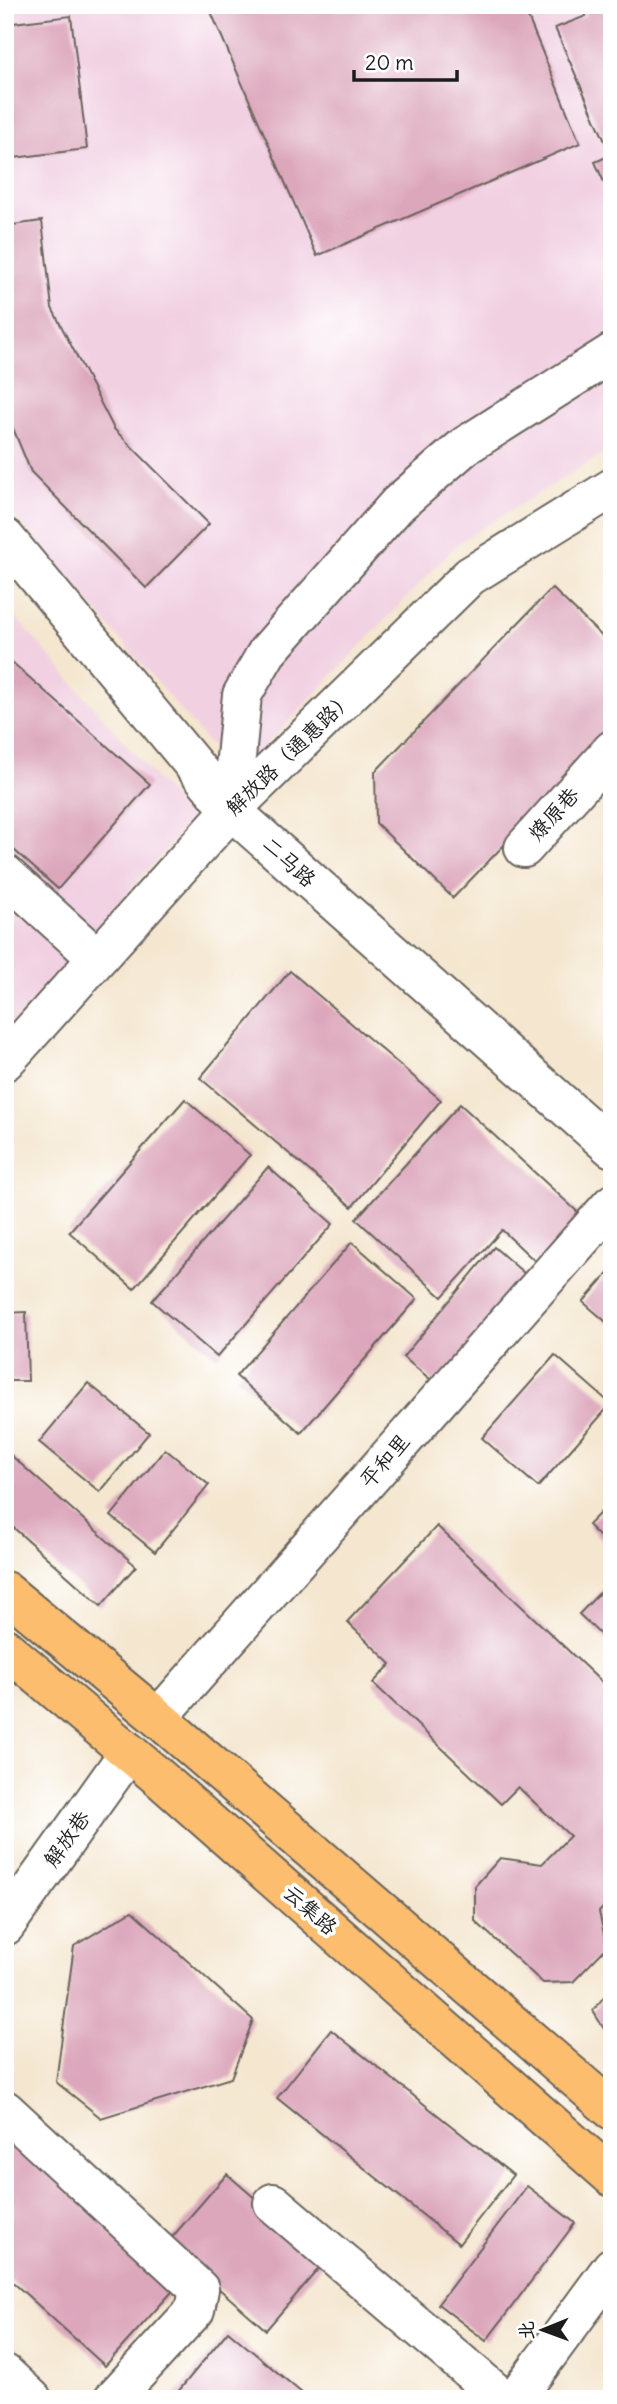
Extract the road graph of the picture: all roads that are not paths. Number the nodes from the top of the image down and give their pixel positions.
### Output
1 (612, 353) edge
2 (610, 492) edge
3 (5, 538) edge
4 (612, 750) edge
5 (230, 810) junction
6 (524, 848) dead end
7 (5, 874) edge
8 (96, 957) junction
9 (5, 1060) edge
10 (608, 1136) edge
11 (612, 1204) edge
12 (5, 1591) edge
13 (5, 1648) edge
14 (158, 1718) junction
15 (129, 1752) junction
16 (5, 1926) edge
17 (5, 2110) edge
18 (612, 2110) edge
19 (612, 2176) edge
20 (273, 2203) dead end
21 (612, 2267) edge
22 (5, 2374) edge
23 (32, 2399) edge
24 (113, 2399) edge
25 (503, 2399) edge
26 (515, 2399) edge

1 - 5 street
2 - 5 street, 解放路（通惠路）
3 - 5 street, 二马路
4 - 6 street, 燎原巷
5 - 8 street, 解放路（通惠路）
5 - 10 street, 二马路
7 - 8 street
8 - 9 street, 解放路（通惠路）
11 - 14 street, 平和里
12 - 14 main road
13 - 15 main road, 云集路
14 - 18 main road
15 - 16 street, 解放巷
15 - 19 main road, 云集路
17 - 24 street
20 - 25 street
21 - 26 street
22 - 23 street

